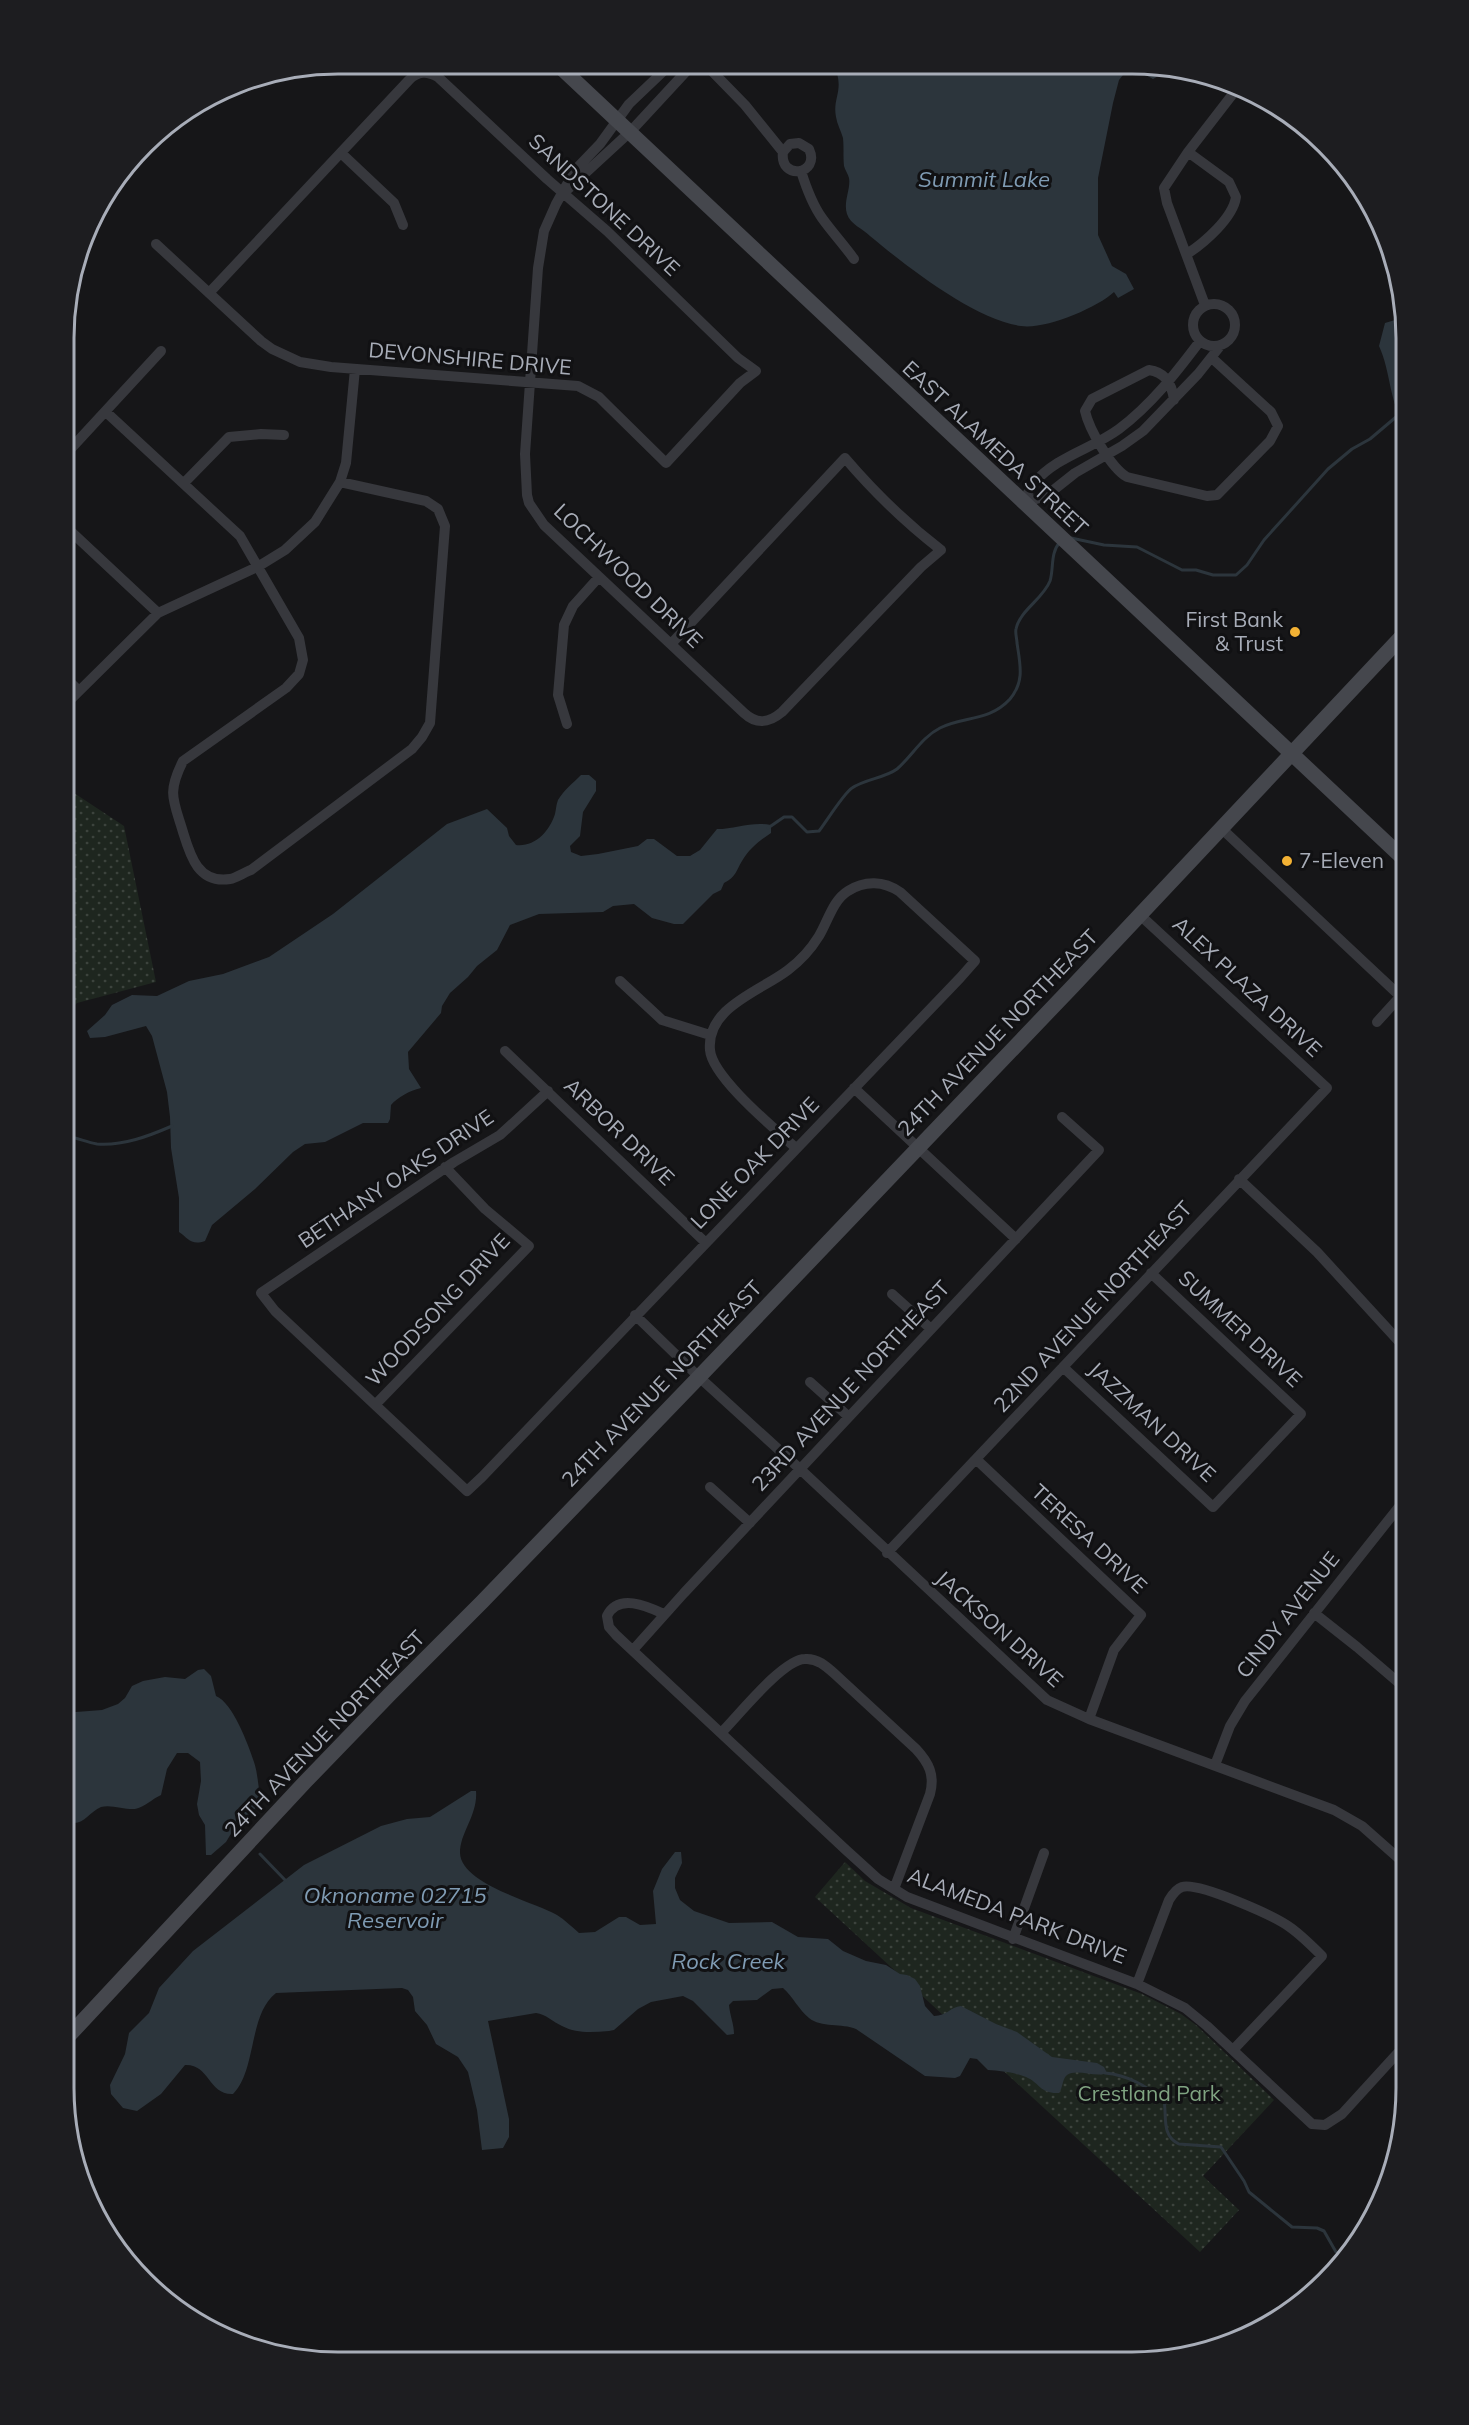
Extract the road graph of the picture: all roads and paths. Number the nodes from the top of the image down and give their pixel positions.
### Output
1 (415, 74) edge
2 (433, 74) edge
3 (567, 74) edge
4 (660, 74) edge
5 (684, 74) edge
6 (715, 74) edge
7 (1233, 94) edge
8 (615, 124) junction
9 (626, 135) junction
10 (783, 152) junction
11 (1188, 152) junction
12 (341, 153) junction
13 (801, 171) junction
14 (564, 193) junction
15 (403, 225) dead end
16 (156, 244) dead end
17 (1186, 254) junction
18 (854, 259) dead end
19 (208, 293) junction
20 (1205, 305) junction
21 (1200, 341) junction
22 (1221, 345) junction
23 (161, 351) dead end
24 (1212, 358) junction
25 (355, 369) junction
26 (756, 371) joint
27 (1169, 381) junction
28 (531, 382) junction
29 (1174, 400) junction
30 (106, 412) junction
31 (284, 435) dead end
32 (1099, 441) junction
33 (74, 446) edge
34 (1107, 454) junction
35 (340, 482) junction
36 (184, 483) junction
37 (1023, 503) junction
38 (74, 534) edge
39 (259, 566) junction
40 (599, 577) junction
41 (158, 613) junction
42 (1396, 643) edge
43 (671, 644) junction
44 (74, 686) edge
45 (78, 690) junction
46 (74, 695) edge
47 (567, 724) dead end
48 (1291, 755) junction
49 (1221, 828) junction
50 (1396, 852) edge
51 (1140, 915) junction
52 (620, 981) dead end
53 (1396, 987) edge
54 (1396, 1001) edge
55 (1377, 1022) dead end
56 (710, 1035) junction
57 (505, 1051) dead end
58 (854, 1088) junction
59 (1327, 1088) joint
60 (548, 1091) junction
61 (1062, 1116) dead end
62 (796, 1148) junction
63 (917, 1148) junction
64 (445, 1167) junction
65 (1239, 1179) junction
66 (1016, 1239) junction
67 (705, 1243) junction
68 (1151, 1273) junction
69 (892, 1294) dead end
70 (635, 1316) junction
71 (931, 1329) junction
72 (1396, 1338) edge
73 (1063, 1367) junction
74 (699, 1377) junction
75 (810, 1382) dead end
76 (375, 1405) junction
77 (849, 1417) junction
78 (976, 1460) junction
79 (800, 1469) junction
80 (711, 1487) dead end
81 (1213, 1507) joint
82 (1396, 1519) edge
83 (750, 1523) junction
84 (887, 1553) junction
85 (1314, 1613) junction
86 (664, 1614) junction
87 (633, 1650) junction
88 (1396, 1680) edge
89 (1089, 1719) junction
90 (721, 1733) junction
91 (1215, 1765) junction
92 (1044, 1853) dead end
93 (1396, 1855) edge
94 (894, 1889) junction
95 (1013, 1939) junction
96 (1137, 1984) junction
97 (74, 2030) edge
98 (1233, 2050) junction
99 (1396, 2055) edge

1 - 12 street, SANDSTONE DRIVE
2 - 14 street, SANDSTONE DRIVE
3 - 8 street, EAST ALAMEDA STREET
4 - 8 street, LOCHWOOD DRIVE
5 - 9 street, LOCHWOOD DRIVE
6 - 10 street
7 - 11 street
8 - 9 street, EAST ALAMEDA STREET
8 - 14 street, LOCHWOOD DRIVE
9 - 14 street, LOCHWOOD DRIVE
9 - 37 street, EAST ALAMEDA STREET
10 - 13 street
10 - 13 street
11 - 17 street
11 - 17 street
12 - 15 street
12 - 19 street, SANDSTONE DRIVE
13 - 18 street
14 - 26 street, SANDSTONE DRIVE
14 - 28 street, LOCHWOOD DRIVE
16 - 19 street, DEVONSHIRE DRIVE
17 - 20 street
19 - 25 street, DEVONSHIRE DRIVE
20 - 21 street
20 - 22 street
21 - 22 street
21 - 27 street
22 - 24 street
23 - 30 street
24 - 29 street
24 - 34 street
25 - 28 street, DEVONSHIRE DRIVE
25 - 35 street
26 - 28 street, DEVONSHIRE DRIVE
27 - 29 street
27 - 32 street
27 - 32 street
28 - 40 street, LOCHWOOD DRIVE
29 - 34 street
30 - 33 street
30 - 36 street
31 - 36 street
32 - 34 street
32 - 37 street
34 - 37 street
35 - 39 street
35 - 39 street
36 - 39 street
37 - 48 street, EAST ALAMEDA STREET
38 - 41 street
39 - 41 street
40 - 43 street, LOCHWOOD DRIVE
40 - 47 street
41 - 45 street
42 - 48 street, 24TH AVENUE NORTHEAST
43 - 43 street, LOCHWOOD DRIVE
44 - 45 street
45 - 46 street
48 - 49 street, 24TH AVENUE NORTHEAST
48 - 50 street, EAST ALAMEDA STREET
49 - 51 street, 24TH AVENUE NORTHEAST
49 - 53 street
51 - 59 street, ALEX PLAZA DRIVE
51 - 63 street, 24TH AVENUE NORTHEAST
52 - 56 street
54 - 55 street
56 - 58 street, LONE OAK DRIVE
56 - 62 street
57 - 60 street, ARBOR DRIVE
58 - 62 street, LONE OAK DRIVE
58 - 63 street
59 - 65 street, 22ND AVENUE NORTHEAST
60 - 64 street, BETHANY OAKS DRIVE
60 - 67 street, ARBOR DRIVE
61 - 66 street, 23RD AVENUE NORTHEAST
62 - 67 street, LONE OAK DRIVE
63 - 66 street
63 - 74 street, 24TH AVENUE NORTHEAST
64 - 76 street, WOODSONG DRIVE
64 - 76 street, BETHANY OAKS DRIVE
65 - 68 street, 22ND AVENUE NORTHEAST
65 - 72 street
66 - 71 street, 23RD AVENUE NORTHEAST
67 - 70 street, LONE OAK DRIVE
68 - 73 street, 22ND AVENUE NORTHEAST
68 - 81 street, SUMMER DRIVE
69 - 71 street
70 - 74 street, JACKSON DRIVE
70 - 76 street, LONE OAK DRIVE
71 - 77 street, 23RD AVENUE NORTHEAST
73 - 78 street, 22ND AVENUE NORTHEAST
73 - 81 street, JAZZMAN DRIVE
74 - 79 street, JACKSON DRIVE
74 - 97 street, 24TH AVENUE NORTHEAST
75 - 77 street
77 - 79 street, 23RD AVENUE NORTHEAST
78 - 84 street, 22ND AVENUE NORTHEAST
78 - 89 street, TERESA DRIVE
79 - 83 street, 23RD AVENUE NORTHEAST
79 - 84 street, JACKSON DRIVE
80 - 83 street
82 - 85 street, CINDY AVENUE
83 - 86 street, 23RD AVENUE NORTHEAST
84 - 89 street, JACKSON DRIVE
85 - 88 street
85 - 91 street, CINDY AVENUE
86 - 87 street, 23RD AVENUE NORTHEAST
86 - 87 street, ALAMEDA PARK DRIVE
87 - 90 street, ALAMEDA PARK DRIVE
89 - 91 street, JACKSON DRIVE
90 - 94 street, ALAMEDA PARK DRIVE
90 - 94 street
91 - 93 street, JACKSON DRIVE
92 - 95 street
94 - 95 street, ALAMEDA PARK DRIVE
95 - 96 street, ALAMEDA PARK DRIVE
96 - 98 street, ALAMEDA PARK DRIVE
96 - 98 street
98 - 99 street, ALAMEDA PARK DRIVE

